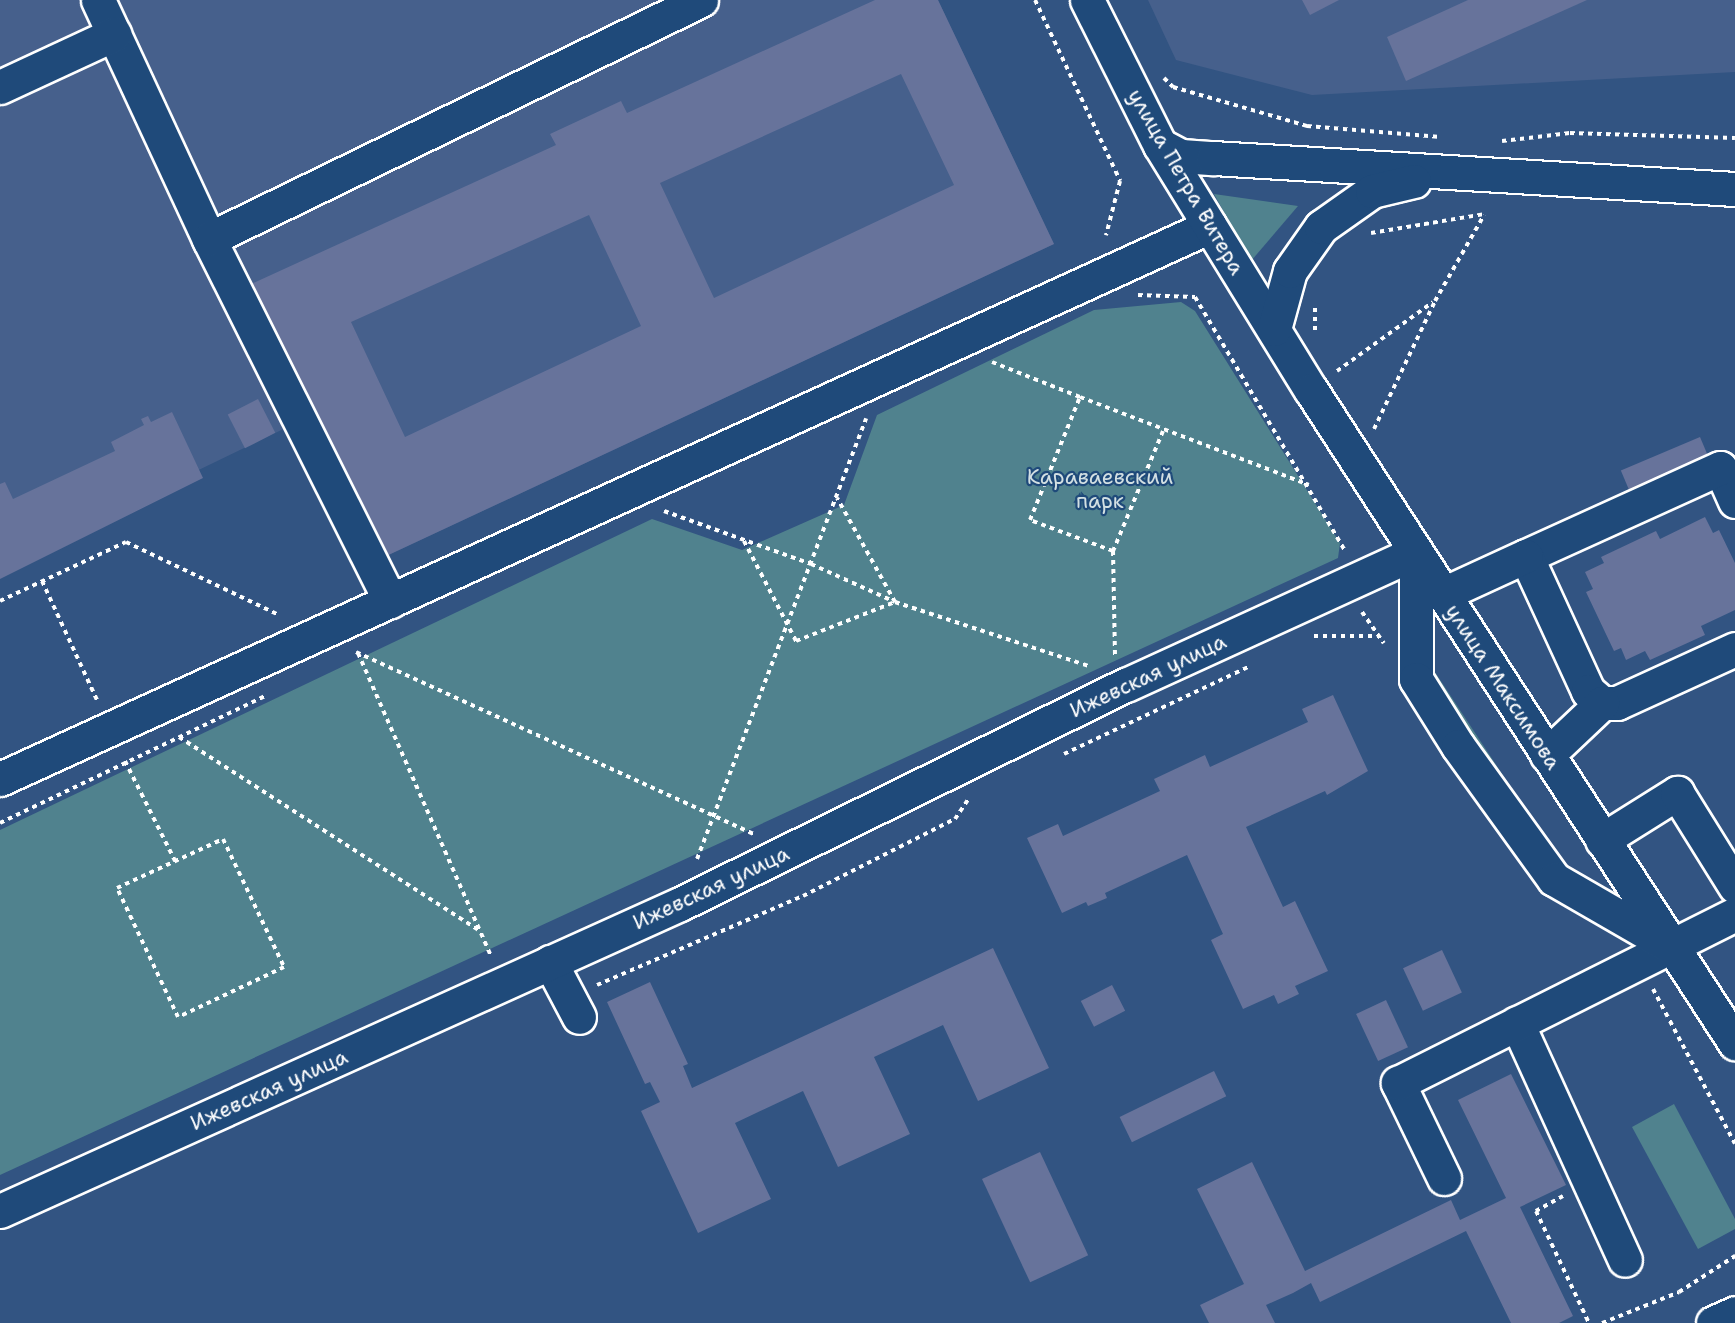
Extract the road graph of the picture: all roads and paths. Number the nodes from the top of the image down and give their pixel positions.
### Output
1 (98, 0) edge
2 (701, 0) edge
3 (1035, 0) edge
4 (1087, 0) edge
5 (114, 34) junction
6 (1158, 71) dead end
7 (0, 87) edge
8 (1450, 137) dead end
9 (1735, 138) edge
10 (1498, 141) dead end
11 (1160, 144) junction
12 (1461, 175) junction
13 (1735, 189) edge
14 (1485, 214) dead end
15 (1210, 226) junction
16 (1106, 235) dead end
17 (209, 238) junction
18 (1435, 301) junction
19 (1274, 329) junction
20 (984, 358) dead end
21 (1336, 372) dead end
22 (1080, 398) junction
23 (868, 412) dead end
24 (1374, 430) dead end
25 (1163, 431) junction
26 (1727, 464) edge
27 (1310, 486) dead end
28 (837, 497) junction
29 (1735, 501) edge
30 (657, 508) dead end
31 (744, 540) junction
32 (1113, 551) junction
33 (1416, 552) junction
34 (1526, 556) junction
35 (811, 564) junction
36 (42, 581) junction
37 (1443, 594) junction
38 (0, 601) edge
39 (390, 601) junction
40 (895, 602) junction
41 (788, 625) junction
42 (314, 636) junction
43 (1735, 649) edge
44 (357, 653) junction
45 (1115, 663) dead end
46 (1104, 671) dead end
47 (1602, 703) junction
48 (110, 729) junction
49 (179, 737) dead end
50 (1547, 754) junction
51 (0, 779) edge
52 (714, 816) junction
53 (1602, 840) junction
54 (791, 851) junction
55 (175, 861) junction
56 (1735, 886) edge
57 (680, 904) junction
58 (1735, 914) edge
59 (479, 930) junction
60 (1670, 946) junction
61 (550, 962) junction
62 (502, 984) junction
63 (579, 1017) dead end
64 (1517, 1023) junction
65 (1735, 1043) edge
66 (1444, 1178) dead end
67 (1589, 1182) junction
68 (0, 1211) edge
69 (1735, 1256) edge
70 (1625, 1260) dead end
71 (1735, 1313) edge
72 (1589, 1323) edge
73 (1602, 1323) edge
74 (1713, 1323) edge

1 - 5 street
2 - 17 street
3 - 16 path
4 - 11 street, улица Петра Витера
5 - 7 street
5 - 17 street
6 - 8 path
9 - 10 path
11 - 12 street
11 - 15 street, улица Петра Витера
12 - 13 street
12 - 19 street
14 - 18 path
15 - 19 street, улица Петра Витера
15 - 39 street
17 - 39 street
18 - 21 path
18 - 24 path
19 - 33 street, улица Максимова
20 - 22 path
22 - 25 path
22 - 32 path
23 - 28 path
25 - 27 path
25 - 32 path
26 - 29 street
26 - 34 street
28 - 35 path
28 - 40 path
30 - 31 path
31 - 35 path
31 - 41 path
32 - 45 path
33 - 37 street, улица Максимова
33 - 54 street, Ижевская улица
33 - 60 street
34 - 37 street
34 - 47 street
35 - 40 path
35 - 41 path
36 - 38 path
36 - 42 path
36 - 48 path
37 - 50 street, улица Максимова
39 - 42 street
40 - 41 path
40 - 46 path
41 - 52 path
42 - 44 path
42 - 48 street
43 - 47 street
44 - 52 path
44 - 59 path
47 - 50 street
48 - 51 street
48 - 55 path
49 - 59 path
50 - 53 street, улица Максимова
52 - 54 path
52 - 57 path
53 - 56 street
53 - 60 street, улица Максимова
54 - 57 street, Ижевская улица
55 - 55 path
57 - 61 street, Ижевская улица
58 - 60 street
59 - 62 path
60 - 64 street
60 - 65 street, улица Максимова
61 - 62 street, Ижевская улица
61 - 63 street
62 - 68 street, Ижевская улица
64 - 66 street
64 - 67 street
67 - 70 street
67 - 72 path
69 - 73 path
71 - 74 street

